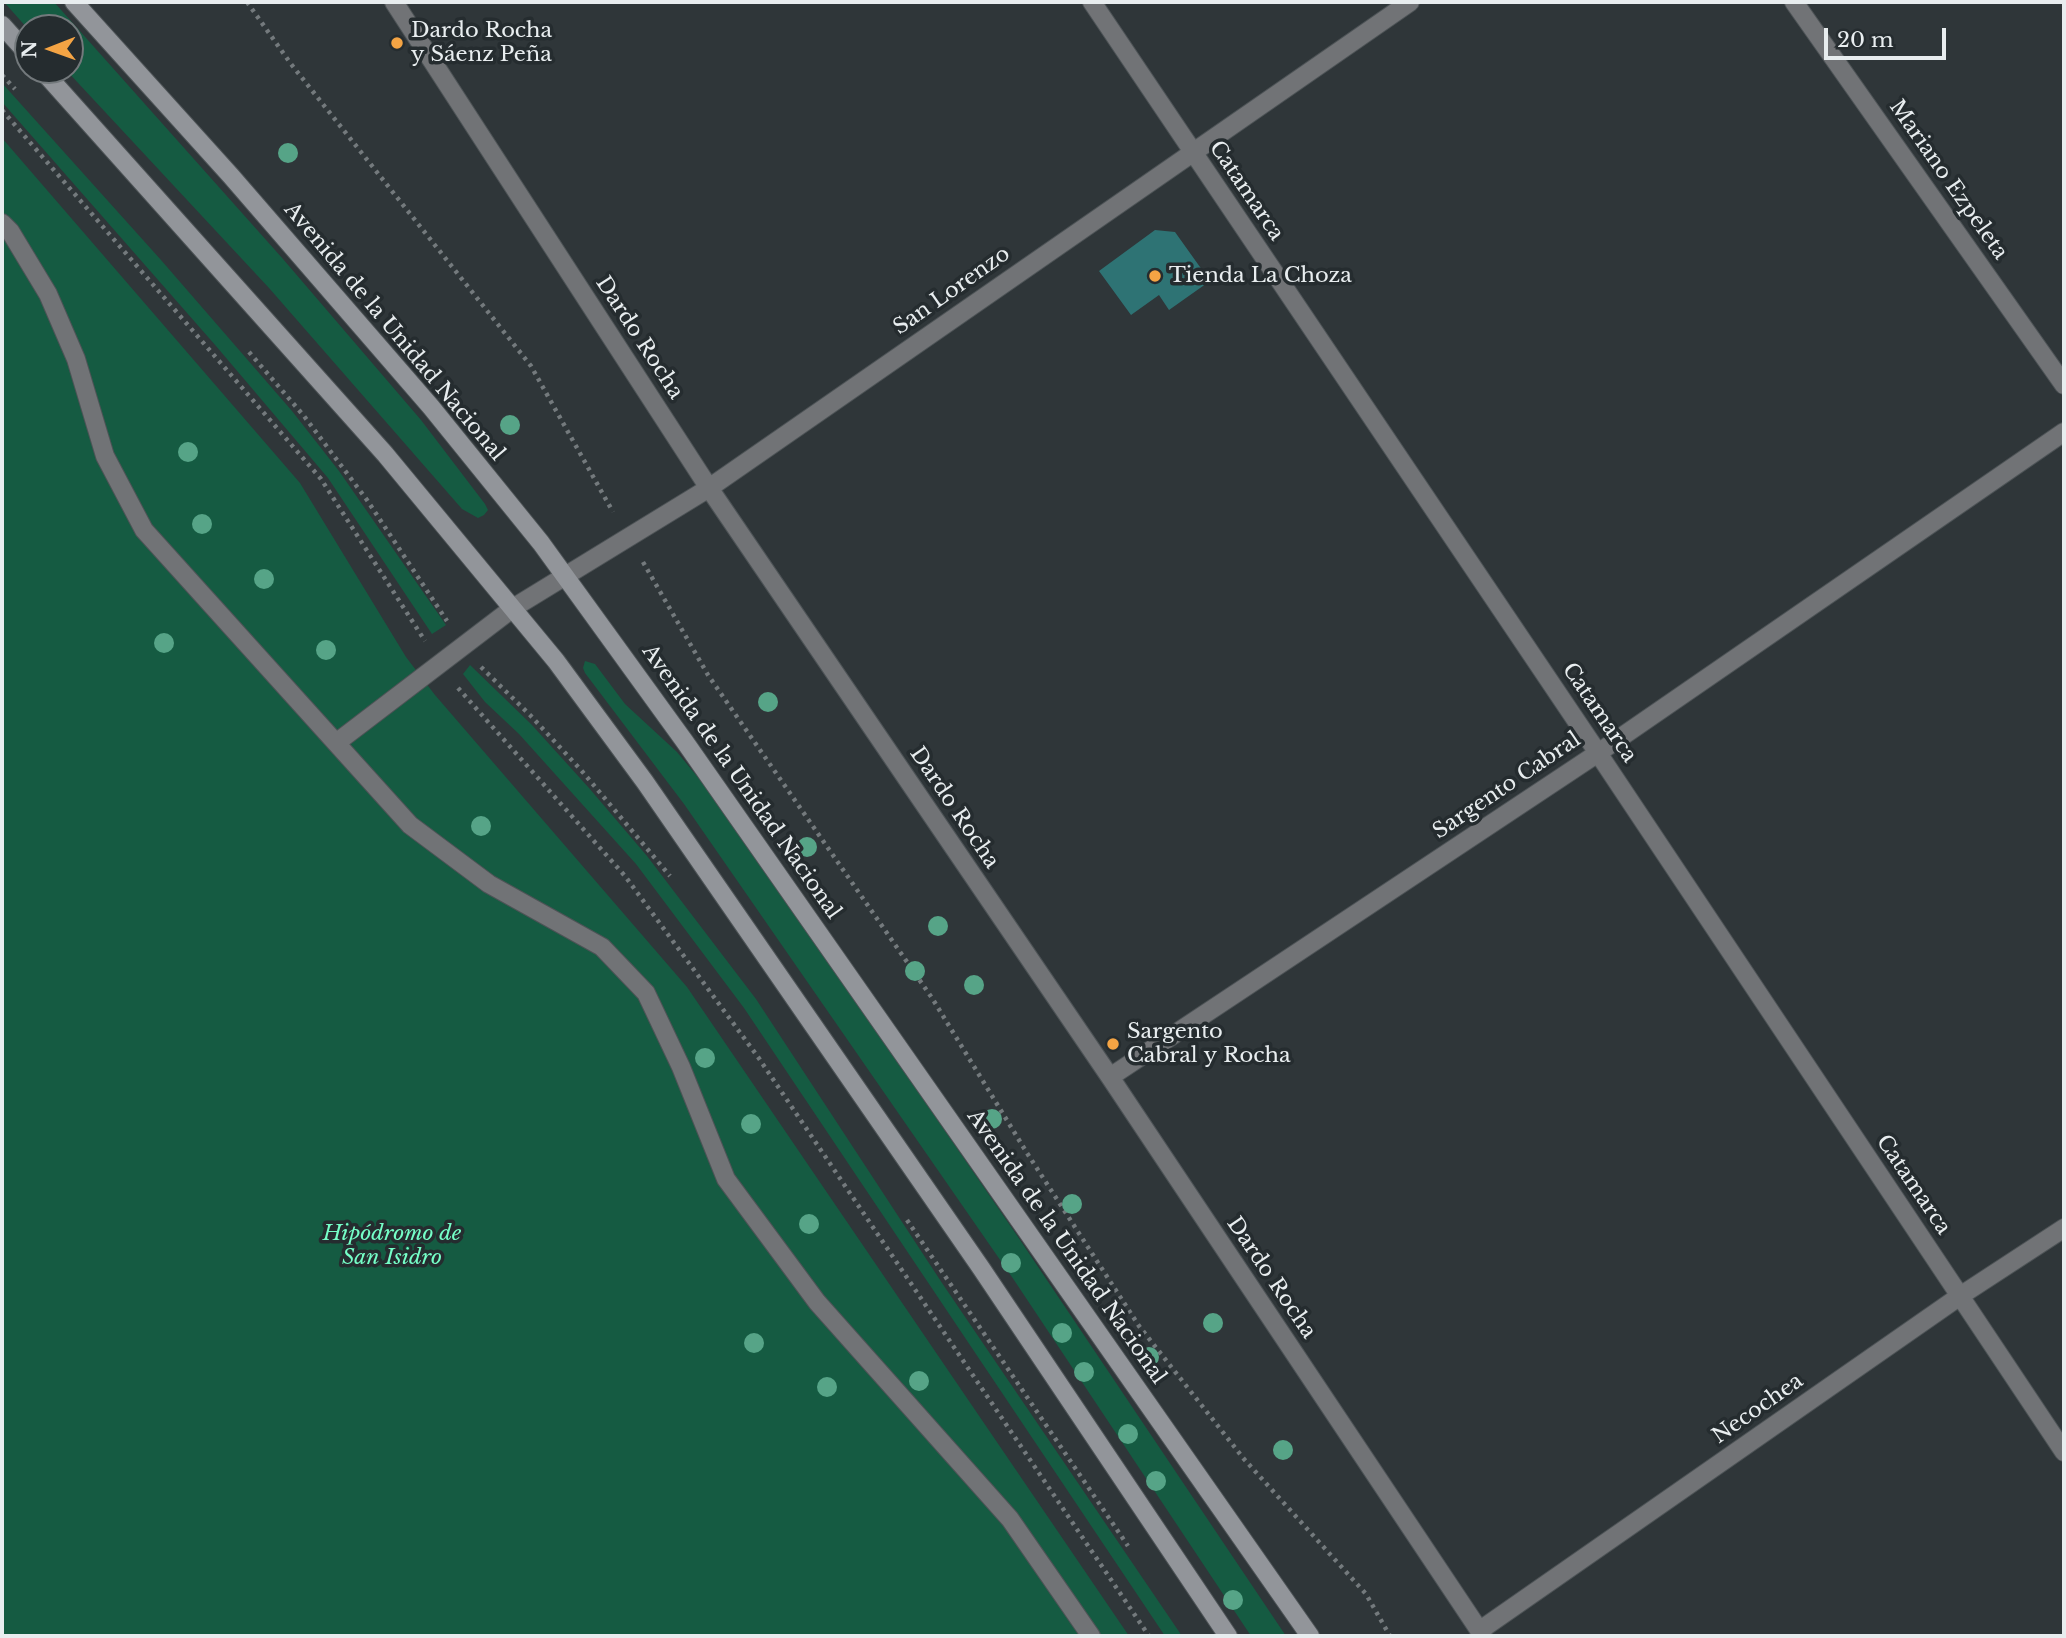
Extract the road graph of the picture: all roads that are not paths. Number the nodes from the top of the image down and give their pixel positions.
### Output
1 (74, 2) edge
2 (394, 2) edge
3 (1093, 2) edge
4 (1410, 2) edge
5 (1794, 2) edge
6 (2, 25) edge
7 (14, 38) edge
8 (55, 84) edge
9 (1192, 152) junction
10 (2, 223) edge
11 (2064, 385) edge
12 (2064, 432) edge
13 (709, 488) junction
14 (566, 575) junction
15 (513, 608) junction
16 (335, 743) junction
17 (1598, 753) junction
18 (1110, 1077) junction
19 (2064, 1228) edge
20 (1959, 1296) junction
21 (2064, 1452) edge
22 (1481, 1634) edge
23 (1091, 1636) edge
24 (1228, 1636) edge
25 (1310, 1636) edge

1 - 14 main road, Avenida de la Unidad Nacional
2 - 13 street, Dardo Rocha
3 - 9 street, Catamarca
4 - 9 street, San Lorenzo
5 - 11 street, Mariano Ezpeleta
6 - 7 main road
8 - 15 main road
9 - 13 street, San Lorenzo
9 - 17 street, Catamarca
10 - 16 street
12 - 17 street, Sargento Cabral
13 - 14 street, San Lorenzo
13 - 18 street, Dardo Rocha
14 - 15 street, San Lorenzo
14 - 25 main road, Avenida de la Unidad Nacional
15 - 16 street, San Lorenzo
15 - 24 main road
16 - 23 street
17 - 18 street, Sargento Cabral
17 - 20 street, Catamarca
18 - 22 street, Dardo Rocha
19 - 20 street, Necochea
20 - 21 street, Catamarca
20 - 22 street, Necochea

